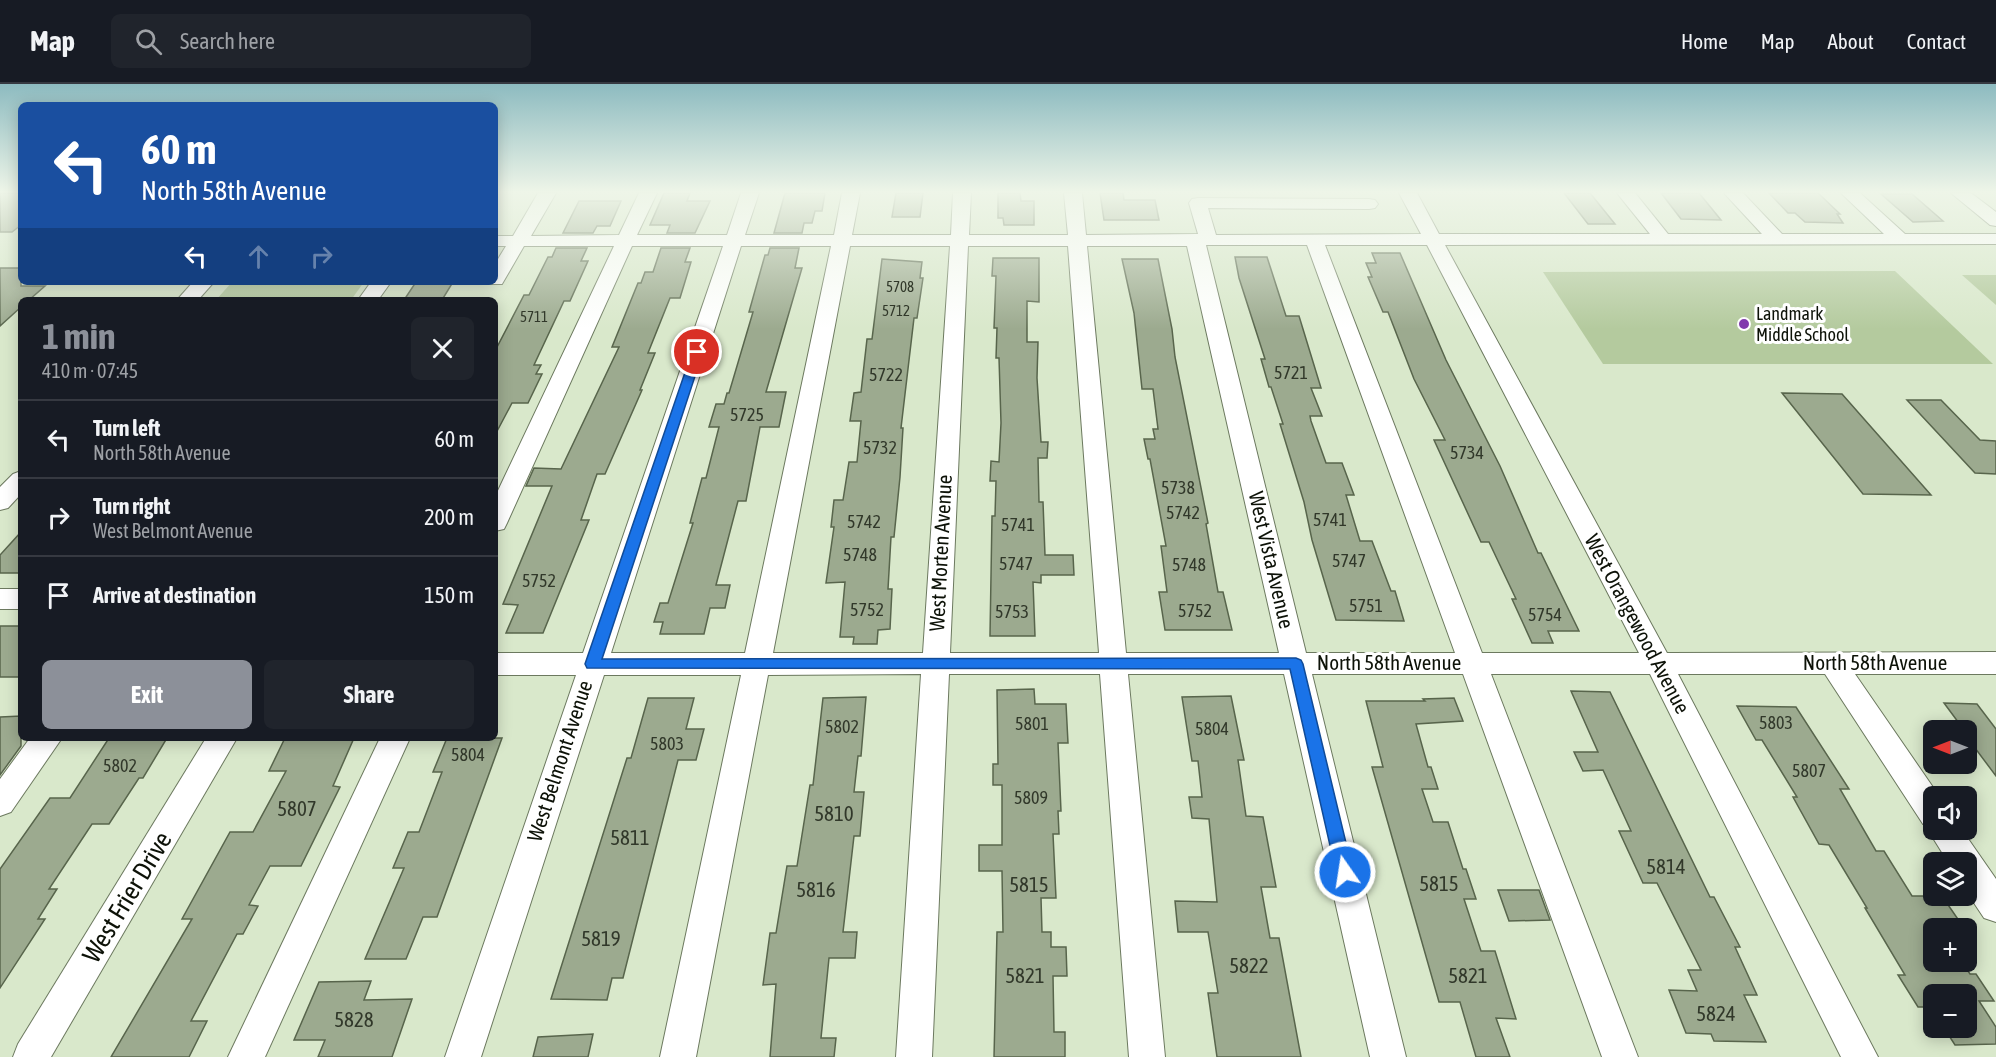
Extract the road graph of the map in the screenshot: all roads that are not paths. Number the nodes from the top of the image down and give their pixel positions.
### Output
1 (521, 238) edge
2 (1100, 238) edge
3 (1208, 238) edge
4 (1275, 238) edge
5 (1317, 238) edge
6 (1426, 238) edge
7 (1281, 239) edge
8 (1432, 239) junction
9 (1662, 239) joint
10 (1777, 239) joint
11 (1900, 239) joint
12 (1996, 239) edge
13 (627, 240) junction
14 (735, 240) junction
15 (841, 240) junction
16 (959, 240) junction
17 (1077, 240) junction
18 (498, 241) edge
19 (519, 241) junction
20 (498, 275) edge
21 (201, 285) edge
22 (190, 297) edge
23 (18, 482) edge
24 (0, 502) edge
25 (498, 516) edge
26 (0, 599) edge
27 (18, 599) edge
28 (1658, 662) junction
29 (1471, 663) junction
30 (1833, 663) junction
31 (1996, 663) edge
32 (498, 664) edge
33 (592, 664) junction
34 (1113, 664) junction
35 (1296, 664) junction
36 (757, 665) junction
37 (935, 665) junction
38 (45, 741) edge
39 (220, 741) edge
40 (394, 741) edge
41 (1923, 798) edge
42 (0, 803) edge
43 (1977, 880) edge
44 (1996, 908) edge
45 (31, 1057) edge
46 (246, 1057) edge
47 (463, 1057) edge
48 (678, 1057) edge
49 (914, 1057) edge
50 (1147, 1057) edge
51 (1388, 1057) edge
52 (1620, 1057) edge
53 (1860, 1057) edge

1 - 19 street
2 - 17 street
3 - 35 street, West Vista Avenue
4 - 7 street
5 - 29 street
6 - 8 street
8 - 9 street
8 - 28 street, West Orangewood Avenue
9 - 10 street
10 - 11 street
11 - 12 street
13 - 14 street
13 - 19 street
13 - 25 street
14 - 15 street
14 - 33 street, West Belmont Avenue
15 - 16 street
15 - 36 street
16 - 17 street
16 - 37 street, West Morten Avenue
17 - 34 street
18 - 19 street
19 - 20 street
21 - 22 street
23 - 24 street
26 - 27 street
28 - 29 street, North 58th Avenue
28 - 30 street, North 58th Avenue
28 - 53 street, West Orangewood Avenue
29 - 35 street, North 58th Avenue
29 - 52 street
30 - 31 street, North 58th Avenue
30 - 41 street
32 - 33 street, North 58th Avenue
33 - 36 street, North 58th Avenue
33 - 47 street, West Belmont Avenue
34 - 35 street, North 58th Avenue
34 - 37 street, North 58th Avenue
34 - 50 street
35 - 51 street, West Vista Avenue
36 - 37 street, North 58th Avenue
36 - 48 street
37 - 49 street, West Morten Avenue
38 - 42 street
39 - 45 street, West Frier Drive
40 - 46 street
43 - 44 street

